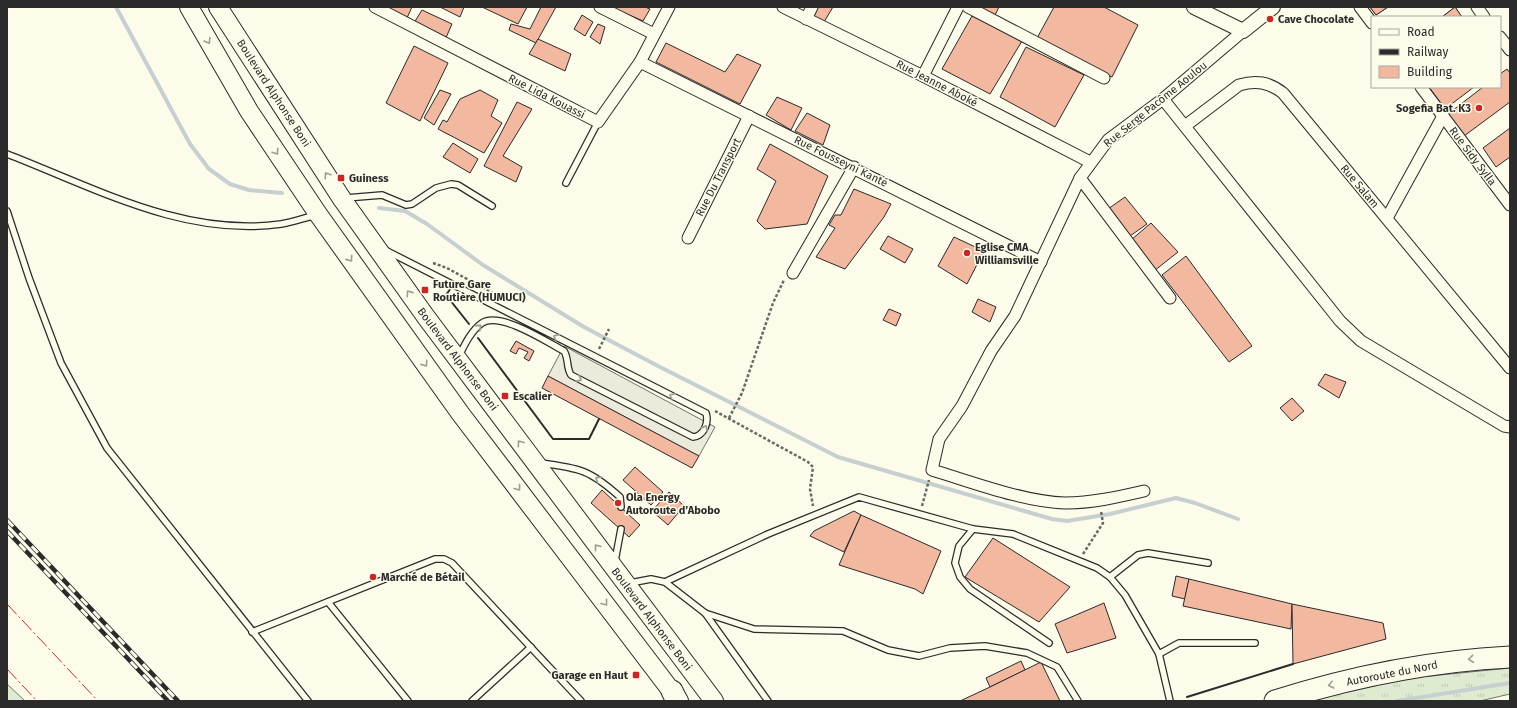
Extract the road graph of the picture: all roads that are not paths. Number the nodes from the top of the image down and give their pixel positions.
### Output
1 (189, 7) edge
2 (218, 7) edge
3 (375, 7) edge
4 (600, 7) edge
5 (669, 7) edge
6 (783, 7) edge
7 (812, 7) edge
8 (958, 7) edge
9 (968, 7) edge
10 (1194, 7) edge
11 (1273, 7) edge
12 (1360, 7) edge
13 (1477, 7) edge
14 (1483, 16) edge
15 (806, 19) junction
16 (1371, 22) edge
17 (1244, 31) junction
18 (654, 34) junction
19 (1501, 38) edge
20 (1510, 50) edge
21 (640, 62) junction
22 (923, 76) junction
23 (1104, 78) dead end
24 (1422, 88) edge
25 (1163, 99) junction
26 (749, 116) junction
27 (1442, 116) junction
28 (598, 122) junction
29 (1185, 126) junction
30 (7, 154) edge
31 (1090, 162) junction
32 (854, 167) junction
33 (1080, 178) junction
34 (566, 183) dead end
35 (342, 198) junction
36 (1510, 205) edge
37 (492, 206) dead end
38 (7, 211) edge
39 (318, 214) junction
40 (1387, 218) junction
41 (688, 238) dead end
42 (376, 246) junction
43 (1041, 262) junction
44 (793, 273) road end
45 (1170, 298) dead end
46 (458, 359) junction
47 (1510, 368) edge
48 (1510, 427) edge
49 (534, 462) junction
50 (1144, 491) dead end
51 (621, 507) dead end
52 (621, 529) dead end
53 (973, 529) junction
54 (1208, 563) dead end
55 (613, 568) junction
56 (1110, 577) junction
57 (665, 582) junction
58 (627, 584) junction
59 (328, 602) junction
60 (705, 613) junction
61 (252, 632) junction
62 (1049, 643) dead end
63 (1255, 643) dead end
64 (531, 647) junction
65 (1159, 654) junction
66 (1510, 657) edge
67 (676, 698) edge
68 (308, 701) edge
69 (408, 701) edge
70 (472, 701) edge
71 (581, 701) edge
72 (714, 701) edge
73 (768, 701) edge
74 (1078, 701) edge
75 (1170, 701) edge
76 (1275, 701) edge

1 -> 39 main road
35 -> 2 main road, Boulevard Alphonse Boni
3 - 28 street, Rue Lida Kouassi
4 - 18 street
5 - 18 street, Rue Lida Kouassi
6 - 15 street, Rue Jeanne Aboké
7 - 15 street
8 - 22 street
9 - 23 street
10 - 17 street
11 - 17 street
12 - 16 street
13 - 14 street
15 - 22 street, Rue Jeanne Aboké
17 - 25 street, Rue Serge Pacôme Aoulou
18 - 21 street, Rue Lida Kouassi
19 - 20 street
21 - 26 street, Rue Fousseyni Kanté
21 - 28 street, Rue Lida Kouassi
22 - 31 street, Rue Jeanne Aboké
24 - 27 street, Rue Sidy Sylla
25 - 29 street
25 - 31 street, Rue Serge Pacôme Aoulou
26 - 32 street, Rue Fousseyni Kanté
26 - 41 street, Rue Du Transport
27 - 36 street, Rue Sidy Sylla
27 - 40 street
28 - 34 lane
29 - 40 street, Rue Salam
29 - 48 street
30 - 39 lane
31 - 33 street, Rue Serge Pacôme Aoulou
32 - 43 street, Rue Fousseyni Kanté
32 - 44 street
33 - 43 street, Rue Serge Pacôme Aoulou
33 - 45 street
35 - 37 lane
35 - 42 main road, Boulevard Alphonse Boni
38 - 61 lane
39 -> 67 main road
40 - 47 street, Rue Salam
46 -> 42 main road, Boulevard Alphonse Boni
46 -> 42 lane
43 - 50 street, Rue Serge Pacôme Aoulou
49 -> 46 main road, Boulevard Alphonse Boni
51 -> 49 lane
55 -> 49 main road, Boulevard Alphonse Boni
52 - 55 lane
53 - 56 lane
53 - 57 lane
53 - 62 lane
54 - 56 lane
55 - 58 main road, Boulevard Alphonse Boni
56 - 65 lane
57 - 58 lane
57 - 60 lane
58 - 72 main road, Boulevard Alphonse Boni
59 - 61 lane
59 - 64 lane
59 - 69 lane
60 - 73 lane
60 - 74 lane
61 - 68 lane
63 - 65 lane
64 - 70 lane
64 - 71 lane
65 - 75 lane
66 -> 76 highway, Autoroute du Nord

